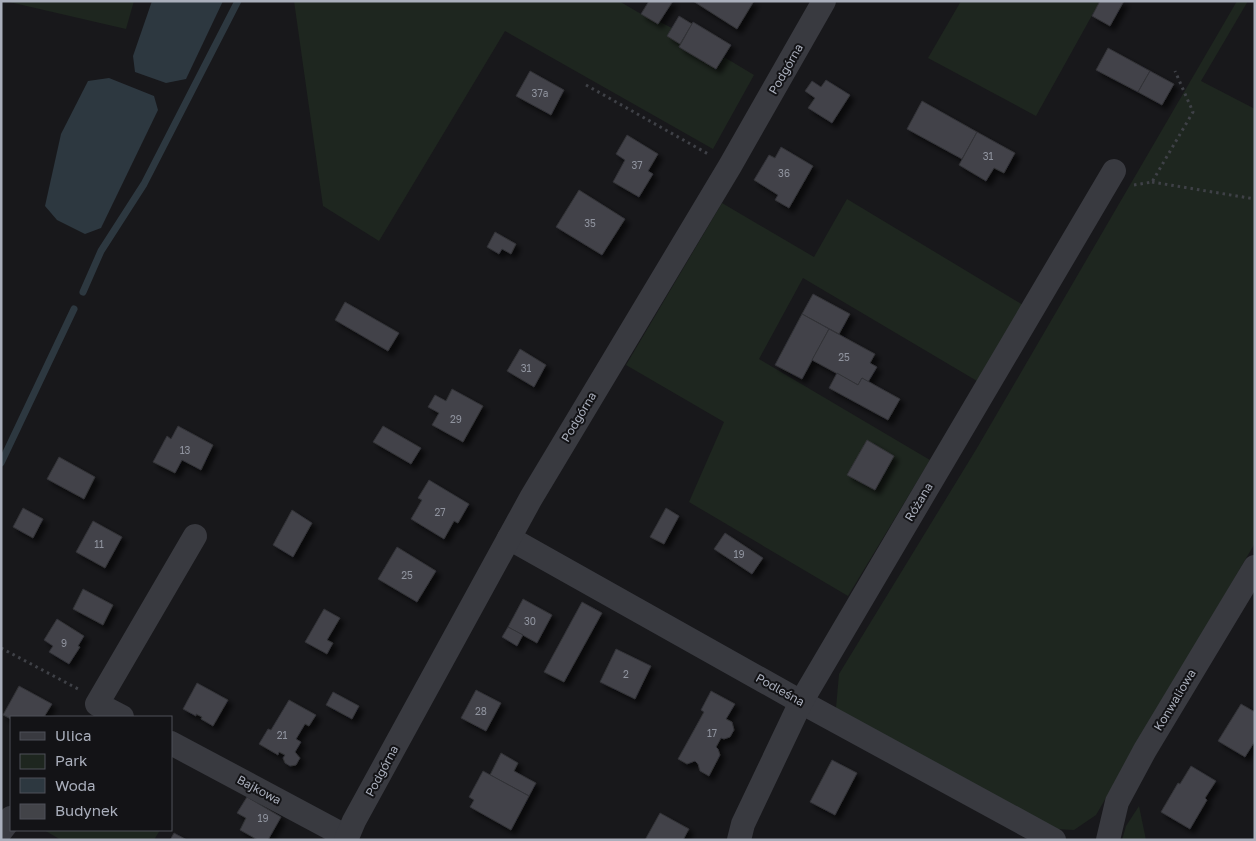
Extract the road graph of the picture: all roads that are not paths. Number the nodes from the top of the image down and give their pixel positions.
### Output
1 (824, 1) edge
2 (1114, 171) dead end
3 (195, 536) dead end
4 (508, 538) junction
5 (1255, 567) edge
6 (802, 702) junction
7 (95, 707) edge
8 (119, 716) edge
9 (172, 744) edge
10 (10, 819) edge
11 (1, 831) edge
12 (346, 838) edge
13 (739, 840) edge
14 (1054, 840) edge
15 (1108, 840) edge

1 - 4 street, Podgórna
2 - 6 street, Różana
3 - 7 street
4 - 6 street, Podleśna
4 - 12 street, Podgórna
5 - 15 street, Konwaliowa
6 - 13 street, Różana
6 - 14 street, Podleśna
7 - 8 street
9 - 12 street, Bajkowa
10 - 11 street

